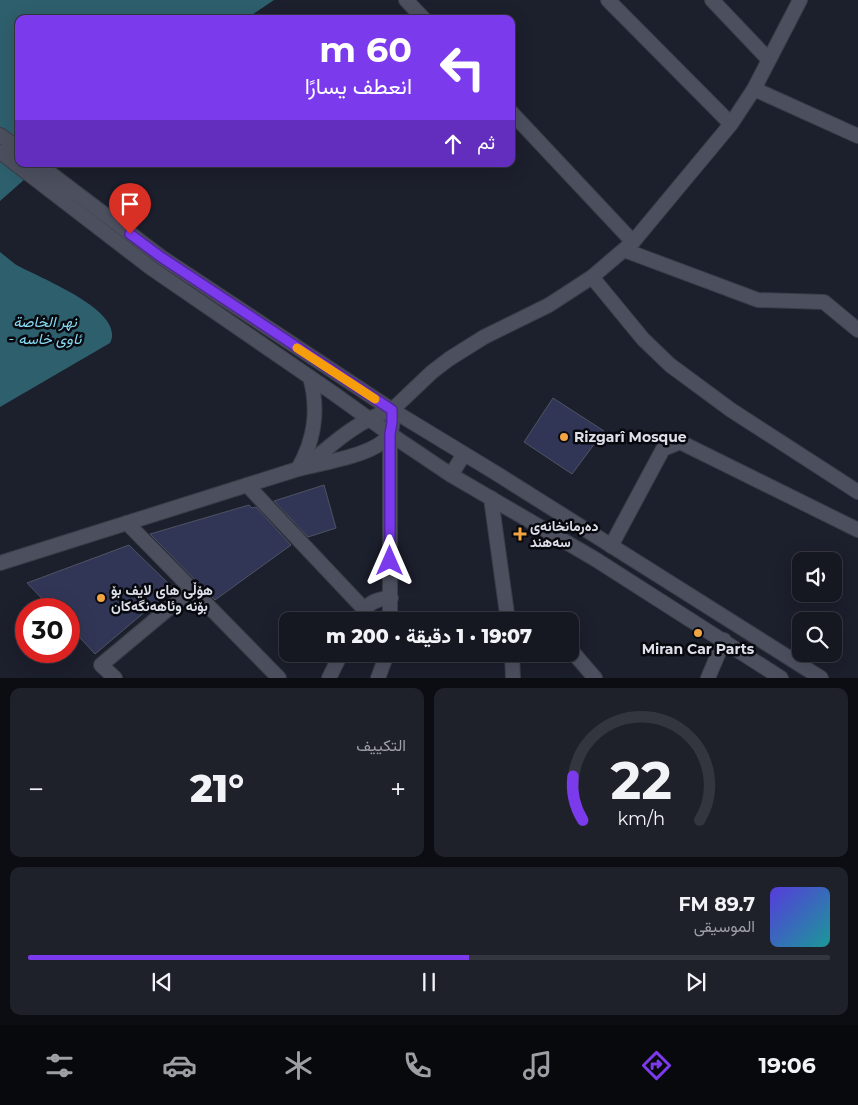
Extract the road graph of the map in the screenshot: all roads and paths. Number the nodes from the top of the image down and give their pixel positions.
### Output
1 (406, 0) edge
2 (608, 0) edge
3 (712, 0) edge
4 (800, 0) edge
5 (420, 15) edge
6 (769, 60) junction
7 (754, 89) junction
8 (515, 117) edge
9 (731, 124) junction
10 (0, 135) edge
11 (858, 136) edge
12 (15, 146) edge
13 (0, 152) edge
14 (15, 163) edge
15 (20, 167) edge
16 (42, 167) edge
17 (628, 246) junction
18 (592, 278) junction
19 (858, 330) edge
20 (310, 377) junction
21 (392, 410) junction
22 (370, 419) junction
23 (390, 434) junction
24 (464, 454) junction
25 (301, 468) junction
26 (451, 475) junction
27 (247, 485) junction
28 (858, 492) edge
29 (491, 498) junction
30 (127, 523) junction
31 (858, 530) edge
32 (611, 546) junction
33 (0, 563) edge
34 (192, 589) junction
35 (391, 598) junction
36 (358, 612) edge
37 (364, 612) edge
38 (390, 612) edge
39 (507, 612) edge
40 (724, 640) junction
41 (579, 659) edge
42 (337, 662) edge
43 (384, 662) edge
44 (512, 662) edge
45 (115, 678) edge
46 (279, 678) edge
47 (329, 678) edge
48 (378, 678) edge
49 (513, 678) edge
50 (595, 678) edge
51 (708, 678) edge
52 (781, 678) edge
53 (821, 678) edge

1 - 5 street
2 - 9 street
3 - 6 street
4 - 6 street
6 - 7 street
7 - 9 street
7 - 11 street
8 - 17 street
9 - 17 street
10 - 12 street
13 - 14 street
15 - 20 street
16 - 21 street
17 - 18 street
17 - 19 street
18 - 21 street
18 - 28 street
20 - 22 street
20 - 25 street
21 - 22 street
21 - 23 street
21 - 24 street
22 - 23 street
22 - 25 street
23 - 25 street
23 - 26 street
23 - 35 street
24 - 26 street
24 - 32 street
25 - 27 street
26 - 29 street
27 - 30 street
27 - 36 street
29 - 39 street
29 - 40 street
30 - 33 street
30 - 34 street
31 - 32 street
32 - 53 street
34 - 45 street
34 - 46 street
35 - 37 street
35 - 38 street
40 - 51 street
40 - 52 street
41 - 50 street
42 - 47 street
43 - 48 street
44 - 49 street

